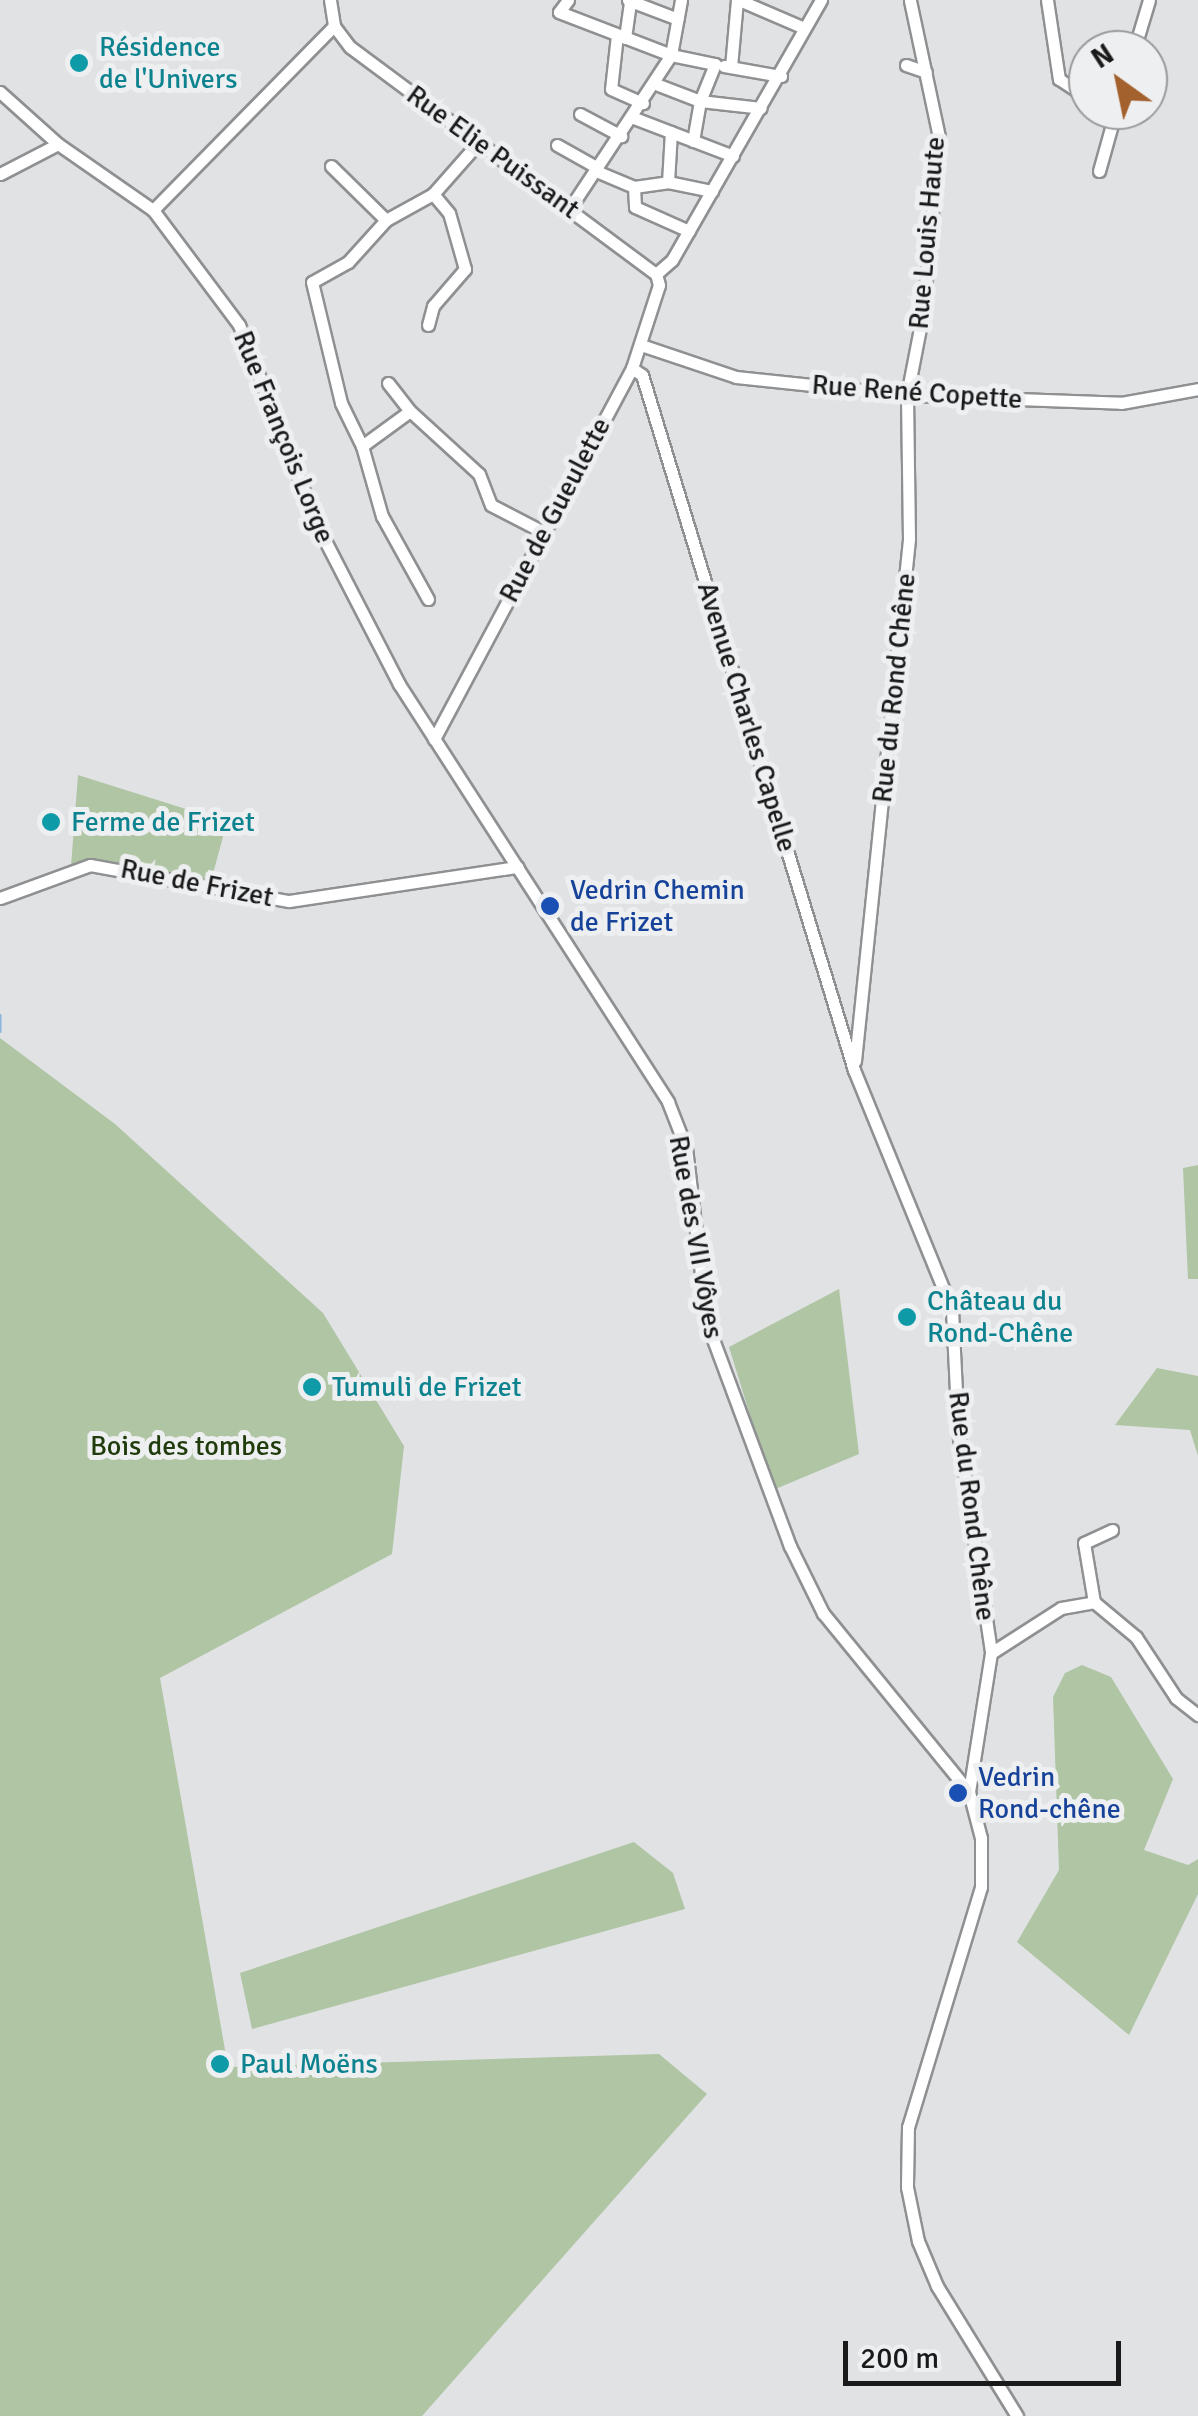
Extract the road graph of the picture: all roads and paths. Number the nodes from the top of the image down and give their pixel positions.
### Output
1 (330, 0) edge
2 (568, 0) edge
3 (681, 0) edge
4 (738, 0) edge
5 (821, 0) edge
6 (910, 0) edge
7 (1046, 0) edge
8 (1149, 0) edge
9 (633, 1) edge
10 (678, 19) junction
11 (334, 26) junction
12 (802, 28) junction
13 (1140, 30) edge
14 (621, 36) junction
15 (671, 56) junction
16 (715, 64) junction
17 (906, 65) dead end
18 (731, 67) junction
19 (926, 72) junction
20 (780, 76) junction
21 (656, 84) junction
22 (1068, 86) edge
23 (0, 92) edge
24 (700, 101) junction
25 (643, 104) junction
26 (762, 108) junction
27 (580, 114) dead end
28 (634, 118) junction
29 (1110, 130) edge
30 (671, 132) junction
31 (621, 136) junction
32 (693, 141) junction
33 (478, 143) junction
34 (58, 144) junction
35 (558, 145) dead end
36 (733, 156) junction
37 (332, 166) dead end
38 (597, 170) junction
39 (1099, 171) dead end
40 (0, 174) edge
41 (668, 182) junction
42 (634, 188) junction
43 (712, 191) junction
44 (433, 194) junction
45 (570, 208) junction
46 (153, 210) junction
47 (386, 220) junction
48 (689, 231) junction
49 (656, 274) junction
50 (428, 325) dead end
51 (641, 346) junction
52 (632, 368) junction
53 (388, 383) dead end
54 (1198, 388) edge
55 (906, 395) junction
56 (410, 410) junction
57 (362, 446) junction
58 (543, 532) junction
59 (428, 598) dead end
60 (434, 739) junction
61 (517, 867) junction
62 (0, 898) edge
63 (854, 1070) junction
64 (1112, 1530) dead end
65 (1094, 1602) junction
66 (991, 1653) junction
67 (1198, 1715) edge
68 (969, 1792) junction
69 (1017, 2416) edge

1 - 11 street
2 - 14 street
3 - 10 street
4 - 12 street
4 - 18 street
5 - 12 street
6 - 19 street, Rue Louis Haute
7 - 22 street
8 - 13 street
9 - 10 street
9 - 14 street
10 - 15 street
11 - 33 street, Rue Elie Puissant
11 - 46 street
12 - 20 street
14 - 15 street
14 - 25 street
15 - 16 street
15 - 21 street
16 - 18 street
16 - 24 street
17 - 19 street
18 - 20 street
19 - 55 street, Rue Louis Haute
20 - 26 street
21 - 24 street
21 - 25 street
23 - 34 street, Rue François Lorge
24 - 26 street
24 - 32 street
25 - 28 street
26 - 36 street
27 - 31 street
28 - 30 street
28 - 31 street
29 - 39 street
30 - 32 street
30 - 41 street
31 - 38 street
32 - 36 street
33 - 44 street
33 - 45 street, Rue Elie Puissant
34 - 40 street
34 - 46 street, Rue François Lorge
35 - 38 street
36 - 43 street
37 - 47 street
38 - 42 street
38 - 45 street
41 - 42 street
41 - 43 street
42 - 48 street
43 - 48 street
44 - 47 street
44 - 50 street
45 - 49 street, Rue Elie Puissant
46 - 60 street, Rue François Lorge
47 - 57 street
48 - 49 street
49 - 51 street, Rue de Gueulette
51 - 52 street, Rue de Gueulette
51 - 55 street, Rue René Copette
52 - 58 street, Rue de Gueulette
52 - 63 street, Avenue Charles Capelle
53 - 56 street
54 - 55 street, Rue René Copette
55 - 63 street, Rue du Rond Chêne
56 - 57 street
56 - 58 street
57 - 59 street
58 - 60 street, Rue de Gueulette
60 - 61 street, Rue des VII Vôyes
61 - 62 street, Rue de Frizet
61 - 68 street, Rue des VII Vôyes
63 - 66 street, Rue du Rond Chêne
64 - 65 street
65 - 66 street
65 - 67 street
66 - 68 street, Rue du Rond Chêne
68 - 69 street, Rue du Rond Chêne

